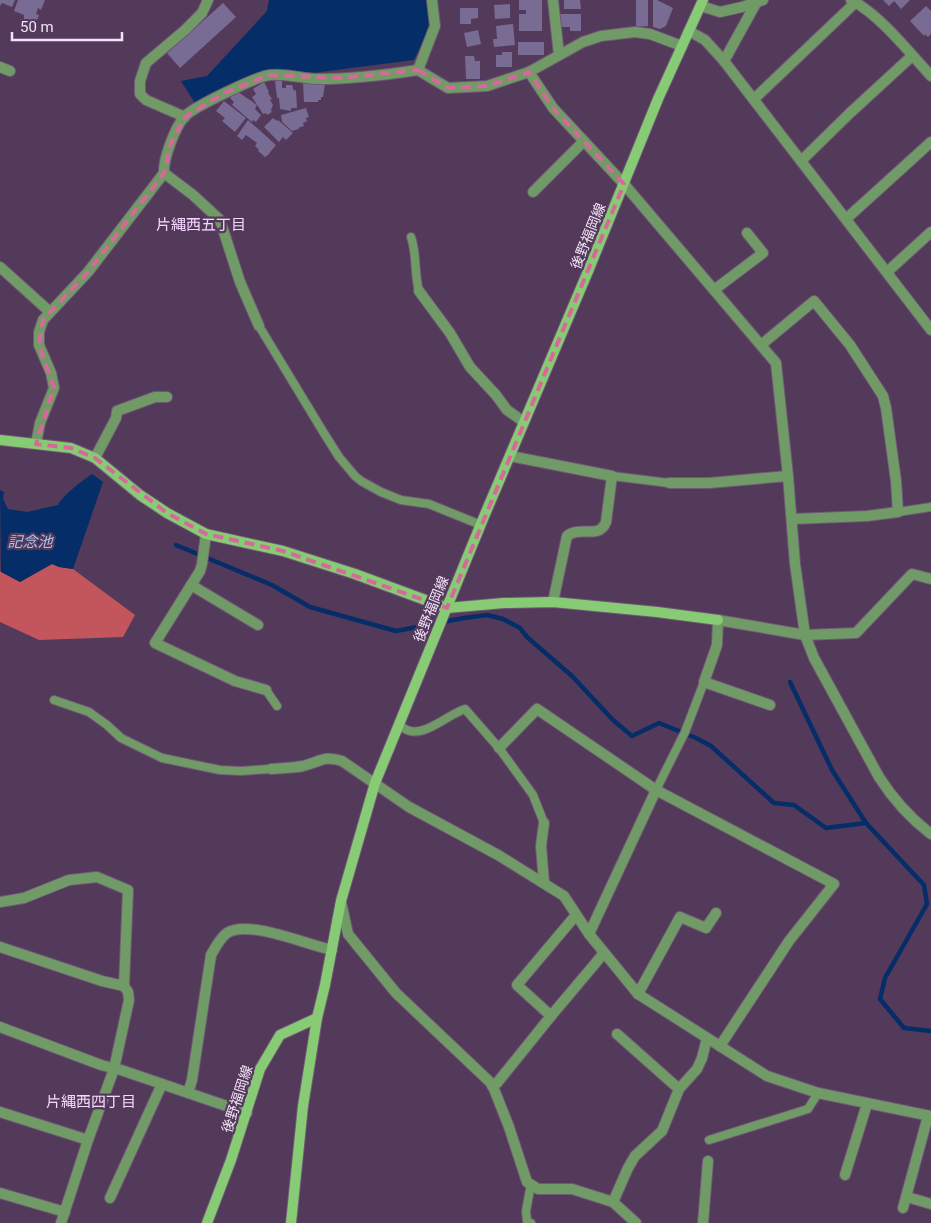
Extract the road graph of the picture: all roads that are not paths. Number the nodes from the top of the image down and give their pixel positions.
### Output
1 (208, 0) edge
2 (432, 0) edge
3 (553, 0) edge
4 (853, 1) edge
5 (760, 2) edge
6 (702, 3) edge
7 (689, 31) junction
8 (682, 46) junction
9 (559, 55) junction
10 (912, 56) junction
11 (724, 61) junction
12 (418, 70) junction
13 (529, 72) junction
14 (931, 76) edge
15 (754, 99) junction
16 (185, 117) junction
17 (583, 142) junction
18 (931, 142) edge
19 (801, 160) junction
20 (164, 173) junction
21 (624, 184) junction
22 (533, 192) dead end
23 (846, 219) junction
24 (931, 232) edge
25 (747, 234) dead end
26 (411, 237) dead end
27 (0, 266) edge
28 (887, 272) junction
29 (714, 290) junction
30 (419, 291) joint
31 (50, 312) junction
32 (929, 324) edge
33 (258, 326) joint
34 (761, 346) junction
35 (167, 397) dead end
36 (524, 422) junction
37 (0, 440) edge
38 (36, 444) junction
39 (510, 456) junction
40 (95, 458) junction
41 (612, 476) junction
42 (788, 476) junction
43 (669, 484) joint
44 (931, 506) edge
45 (898, 512) junction
46 (792, 519) junction
47 (481, 525) junction
48 (206, 534) junction
49 (931, 579) edge
50 (191, 585) junction
51 (554, 602) junction
52 (447, 608) junction
53 (718, 620) junction
54 (258, 625) dead end
55 (804, 634) junction
56 (704, 682) junction
57 (266, 690) joint
58 (54, 700) dead end
59 (770, 705) dead end
60 (277, 706) dead end
61 (399, 726) junction
62 (498, 748) junction
63 (271, 769) joint
64 (375, 784) junction
65 (656, 790) junction
66 (544, 823) joint
67 (931, 834) edge
68 (544, 883) junction
69 (341, 901) junction
70 (0, 902) edge
71 (716, 913) dead end
72 (576, 915) junction
73 (589, 934) junction
74 (0, 947) edge
75 (332, 950) junction
76 (604, 954) junction
77 (124, 986) junction
78 (638, 994) junction
79 (551, 1016) junction
80 (317, 1018) junction
81 (0, 1027) edge
82 (618, 1034) dead end
83 (706, 1038) junction
84 (720, 1046) junction
85 (114, 1070) junction
86 (162, 1084) junction
87 (492, 1086) junction
88 (678, 1090) junction
89 (818, 1092) junction
90 (188, 1093) junction
91 (867, 1104) junction
92 (0, 1112) edge
93 (246, 1113) junction
94 (930, 1116) edge
95 (88, 1140) junction
96 (709, 1140) dead end
97 (708, 1161) dead end
98 (845, 1176) dead end
99 (531, 1184) junction
100 (0, 1193) edge
101 (906, 1197) junction
102 (110, 1198) dead end
103 (613, 1202) junction
104 (931, 1204) edge
105 (903, 1208) dead end
106 (65, 1212) junction
107 (61, 1223) edge
108 (207, 1223) edge
109 (291, 1223) edge
110 (531, 1223) edge
111 (636, 1223) edge
112 (703, 1223) edge

1 - 16 street
2 - 12 street
3 - 9 street
4 - 10 street
4 - 15 street
5 - 6 street
5 - 11 street
6 - 7 main road, 後野福岡線
7 - 8 main road, 後野福岡線
7 - 11 street
8 - 9 street
8 - 21 main road, 後野福岡線
9 - 13 street
10 - 14 street
10 - 19 street
11 - 15 street
12 - 13 street
12 - 16 street
13 - 17 street
15 - 19 street
16 - 20 street
17 - 21 street
17 - 22 street
18 - 23 street
19 - 23 street
20 - 31 street
20 - 33 street
21 - 29 street
21 - 36 main road, 後野福岡線
23 - 28 street
24 - 28 street
25 - 29 street
26 - 30 lane
27 - 31 street
28 - 32 street
29 - 34 street
30 - 36 street
31 - 38 street
33 - 47 lane
34 - 42 street
34 - 45 street
35 - 40 street
36 - 39 main road, 後野福岡線
37 - 38 main road
38 - 40 main road
39 - 41 street
39 - 47 main road, 後野福岡線
40 - 48 main road
41 - 43 lane
41 - 51 street
42 - 43 street
42 - 46 street
44 - 45 lane
45 - 46 street
46 - 55 street
47 - 52 main road, 後野福岡線
48 - 50 street
48 - 52 main road
49 - 55 street
50 - 54 street
50 - 57 street
51 - 52 main road
51 - 53 main road
52 - 61 main road, 後野福岡線
53 - 55 street
53 - 56 street
55 - 67 street
56 - 59 street
56 - 65 lane
57 - 60 lane
58 - 63 lane
61 - 62 lane
61 - 64 main road, 後野福岡線
62 - 65 street
62 - 66 lane
63 - 64 street
64 - 68 street
64 - 69 main road, 後野福岡線
65 - 73 street
65 - 84 street
66 - 68 street
68 - 72 street
69 - 75 main road, 後野福岡線
69 - 87 street
70 - 77 street
71 - 78 street
72 - 73 street
72 - 79 street
73 - 76 street
74 - 77 street
75 - 80 main road, 後野福岡線
75 - 90 street
76 - 78 street
76 - 79 street
77 - 85 street
78 - 83 street
79 - 87 street
80 - 93 main road, 後野福岡線
80 - 109 main road
81 - 85 street
82 - 88 street
83 - 84 street
83 - 88 street
84 - 89 street
85 - 86 street
85 - 95 street
86 - 90 street
86 - 102 street
87 - 99 street
88 - 103 street
89 - 91 street
89 - 96 lane
90 - 93 street
91 - 94 street
91 - 98 street
92 - 95 street
93 - 108 main road, 後野福岡線
94 - 101 street
95 - 106 street
97 - 112 street
99 - 103 street
99 - 110 lane
100 - 106 street
101 - 104 street
101 - 105 street
103 - 111 street
106 - 107 street

